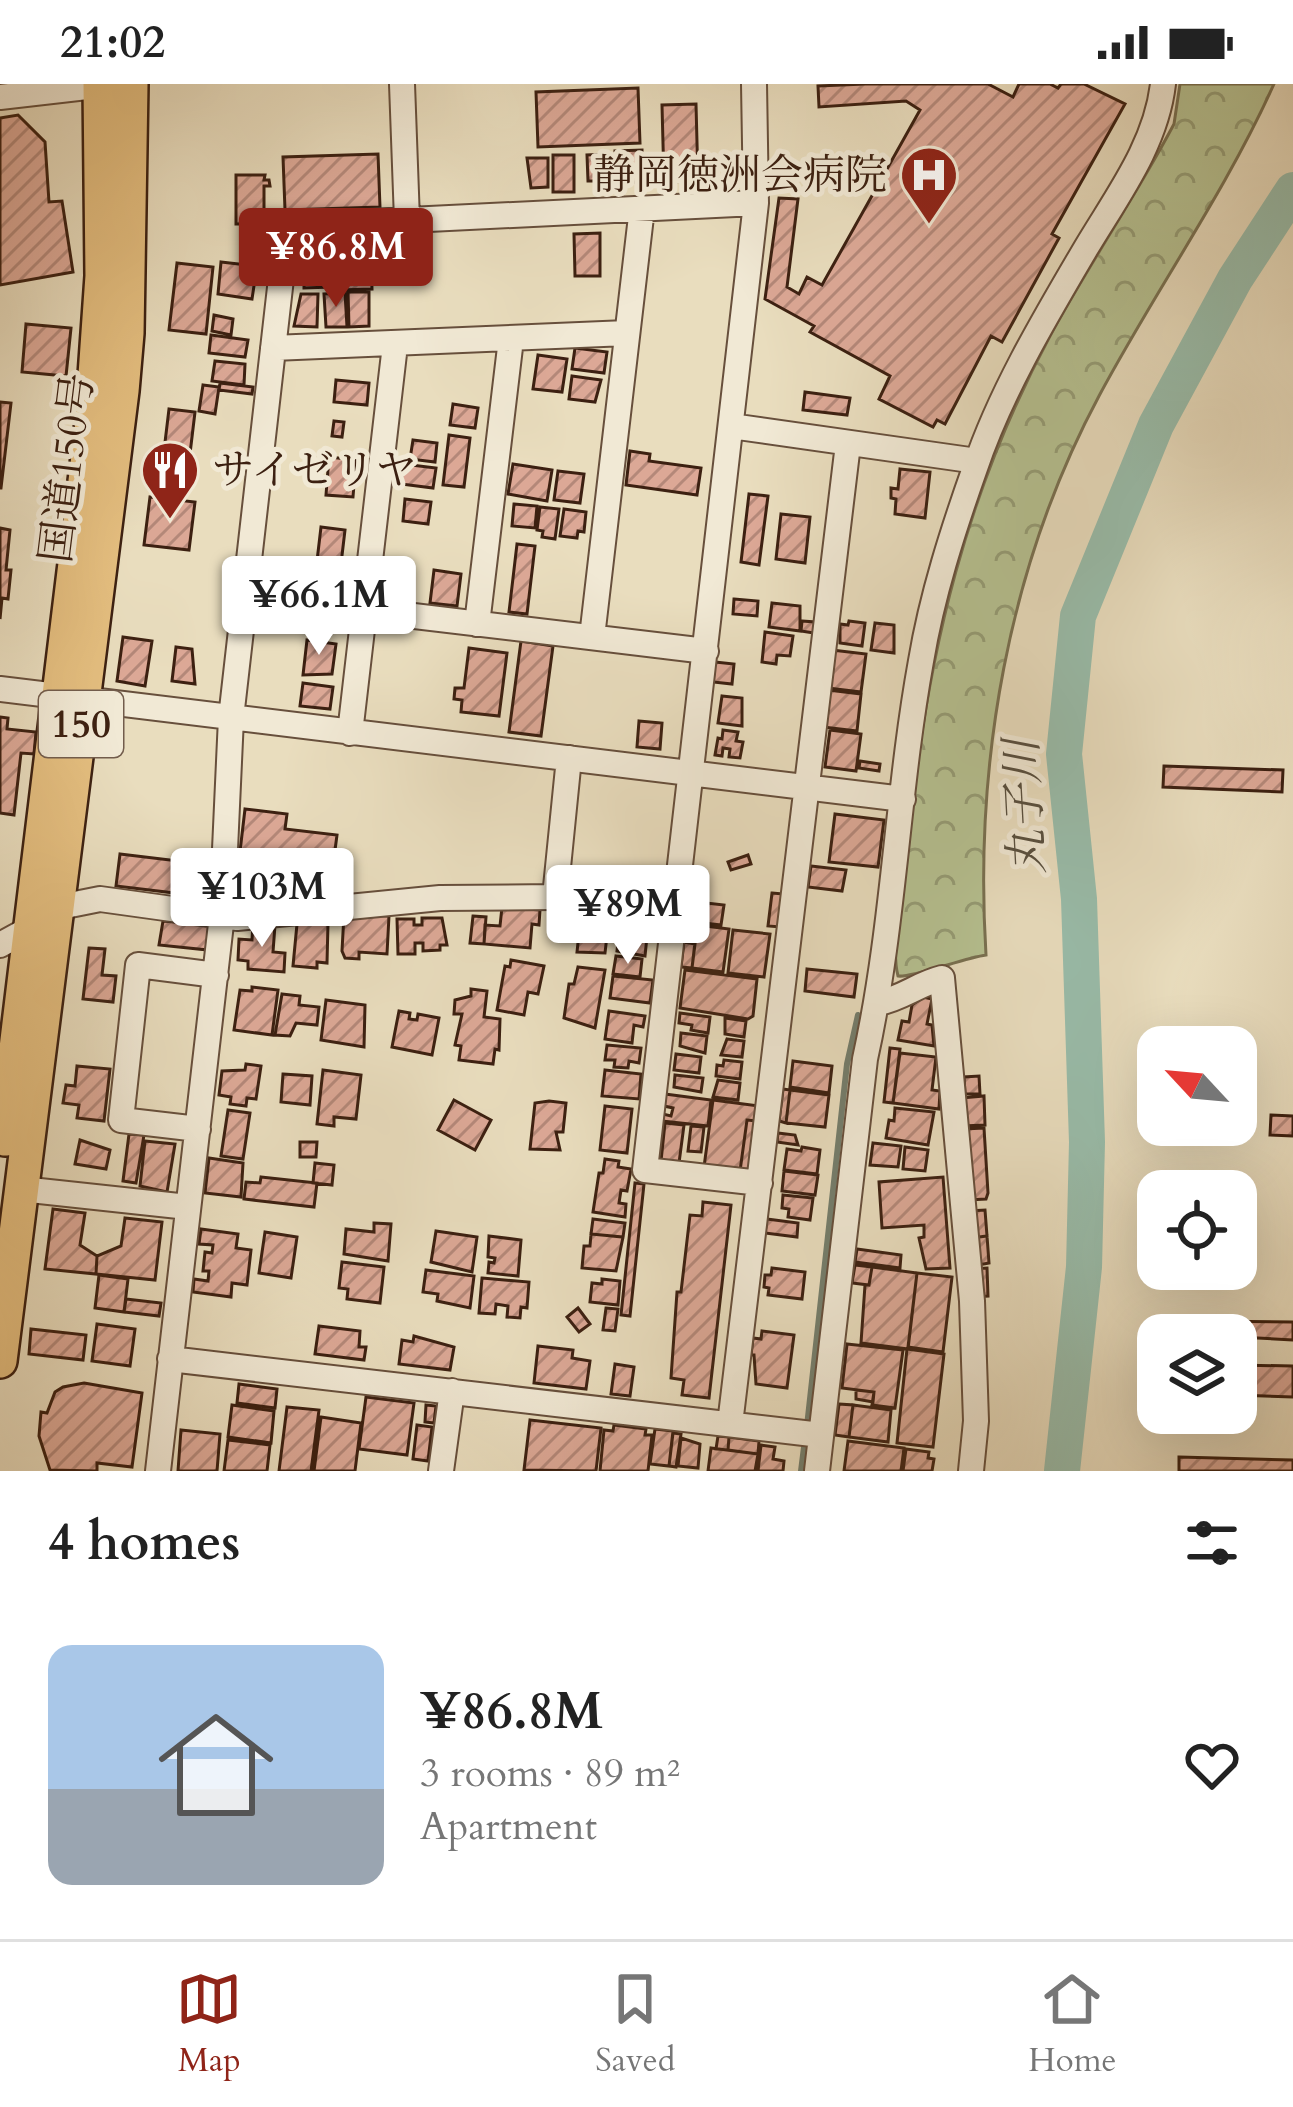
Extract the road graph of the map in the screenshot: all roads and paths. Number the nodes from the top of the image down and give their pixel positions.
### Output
1 (100, 84) edge
2 (113, 84) edge
3 (131, 84) edge
4 (402, 84) edge
5 (754, 84) edge
6 (1162, 84) edge
7 (0, 97) edge
8 (756, 202) junction
9 (642, 208) junction
10 (407, 220) junction
11 (628, 333) junction
12 (511, 338) junction
13 (394, 344) junction
14 (273, 348) junction
15 (731, 426) junction
16 (848, 444) junction
17 (977, 461) junction
18 (364, 610) junction
19 (477, 624) junction
20 (592, 638) junction
21 (706, 651) junction
22 (0, 689) edge
23 (72, 697) junction
24 (231, 718) junction
25 (350, 733) junction
26 (569, 758) junction
27 (693, 773) junction
28 (807, 787) junction
29 (903, 799) junction
30 (59, 907) junction
31 (222, 915) junction
32 (31, 928) junction
33 (0, 945) edge
34 (216, 974) junction
35 (878, 1003) junction
36 (198, 1129) junction
37 (3, 1130) edge
38 (760, 1184) junction
39 (10, 1189) edge
40 (188, 1207) junction
41 (170, 1360) junction
42 (0, 1361) edge
43 (452, 1391) junction
44 (730, 1424) junction
45 (820, 1435) junction
46 (158, 1471) edge
47 (442, 1471) edge
48 (817, 1471) edge
49 (970, 1471) edge

1 - 2 street
1 - 7 street
1 - 23 highway, 国道150号 / 150
3 - 23 highway, 国道150号 / 150
4 - 10 street
5 - 8 street
6 - 17 street
8 - 9 street
8 - 15 street
9 - 10 street
9 - 11 street
10 - 14 street
11 - 12 street
11 - 20 street
12 - 13 street
12 - 19 street
13 - 14 street
13 - 18 street
14 - 24 street
15 - 16 street
15 - 21 street
16 - 17 street
16 - 28 street
17 - 29 street
18 - 19 street
18 - 25 street
19 - 20 street
20 - 21 street
21 - 27 street
22 - 23 street
23 - 24 street
23 - 30 highway, 国道150号 / 150
23 - 32 highway, 国道150号 / 150
24 - 25 street
24 - 31 street
25 - 26 street
26 - 27 street
26 - 31 street
27 - 28 street
27 - 38 street
28 - 29 street
28 - 38 street
29 - 35 street
30 - 31 street
30 - 39 highway, 国道150号 / 150
31 - 34 street
32 - 33 street
32 - 37 highway, 国道150号 / 150
34 - 36 street
34 - 36 street
35 - 45 street
35 - 49 street
36 - 40 street
37 - 39 highway, 国道150号 / 150
38 - 44 street
39 - 40 street
39 - 42 highway, 国道150号 / 150
40 - 41 street
41 - 43 street
41 - 46 street
43 - 44 street
43 - 47 street
44 - 45 street
45 - 48 street

